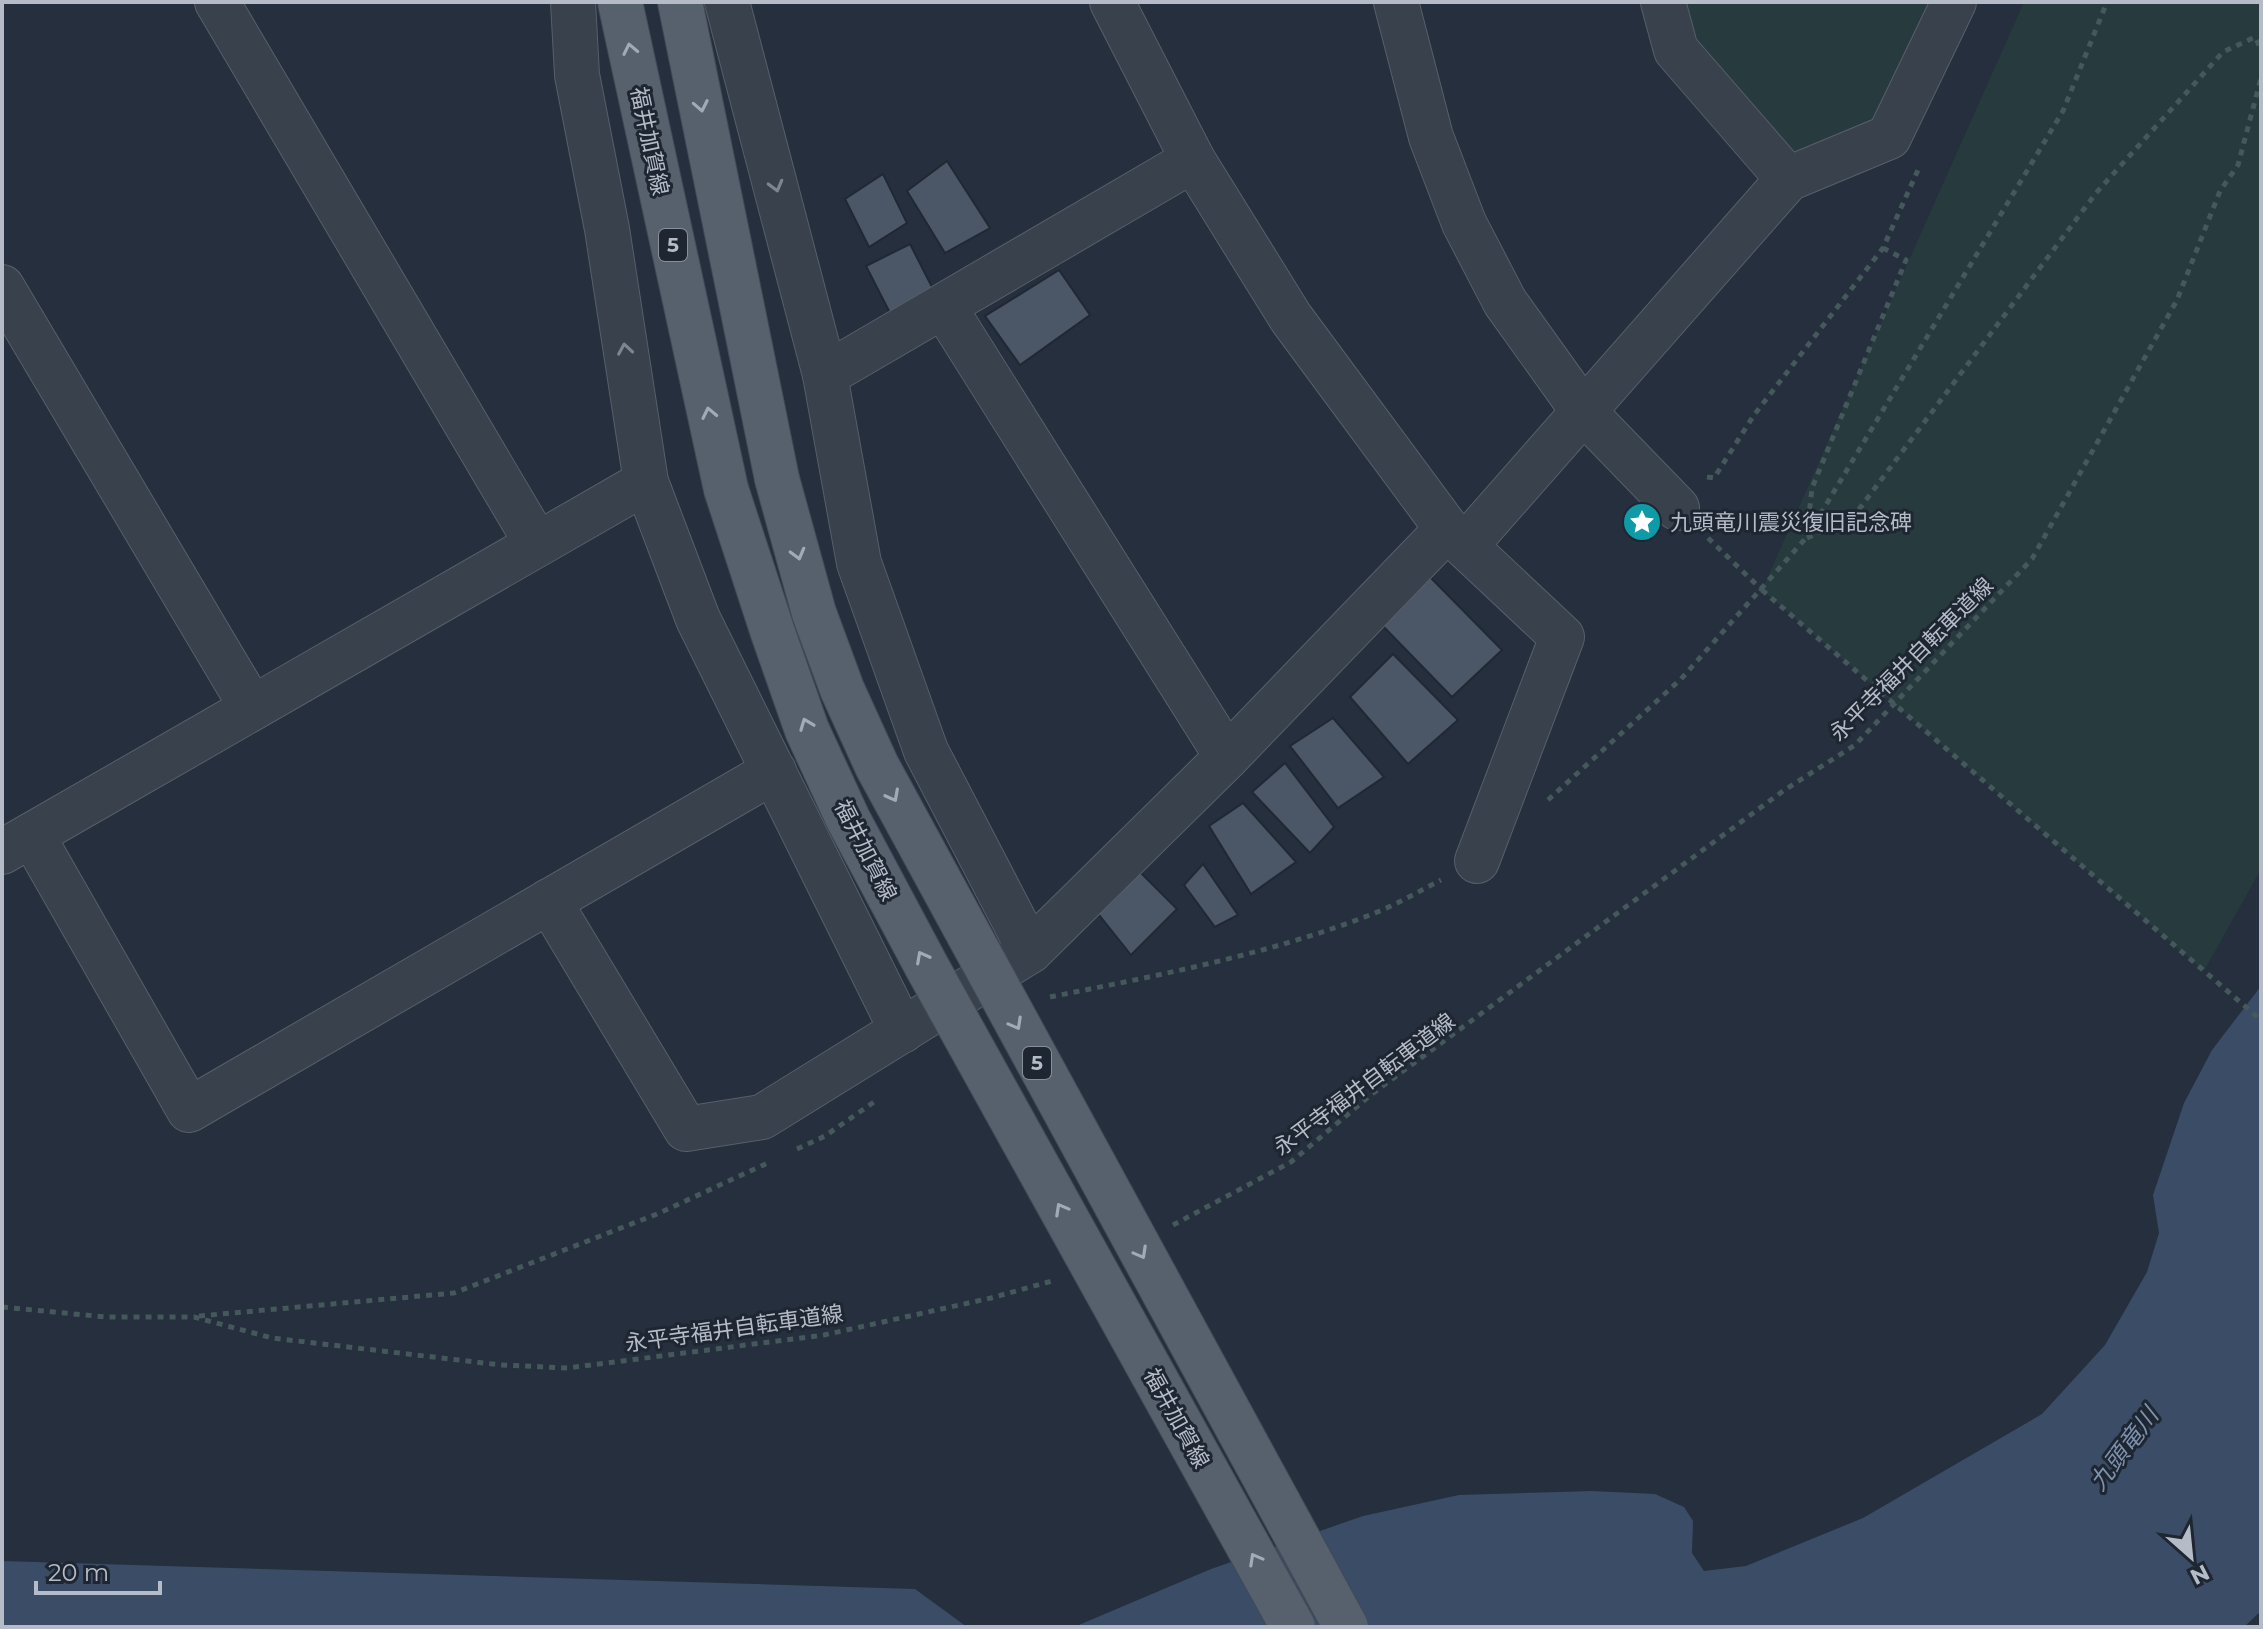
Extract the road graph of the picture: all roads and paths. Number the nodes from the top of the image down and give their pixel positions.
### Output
1 (217, 2) edge
2 (573, 2) edge
3 (620, 2) edge
4 (680, 2) edge
5 (727, 2) edge
6 (1112, 2) edge
7 (1396, 2) edge
8 (1663, 2) edge
9 (1954, 2) edge
10 (2107, 2) edge
11 (2261, 49) edge
12 (2261, 78) edge
13 (1923, 159) dead end
14 (1193, 160) junction
15 (1788, 179) junction
16 (1883, 248) junction
17 (2, 287) edge
18 (944, 307) junction
19 (825, 375) junction
20 (1583, 411) junction
21 (646, 482) junction
22 (1689, 493) junction
23 (1457, 537) junction
24 (1806, 538) junction
25 (537, 544) junction
26 (1762, 590) junction
27 (252, 708) junction
28 (1227, 757) junction
29 (774, 771) junction
30 (17, 844) edge
31 (1477, 861) dead end
32 (549, 901) junction
33 (1030, 951) junction
34 (2261, 1020) edge
35 (902, 1031) junction
36 (1166, 1229) dead end
37 (1067, 1277) dead end
38 (2, 1307) edge
39 (1293, 1627) edge
40 (1346, 1627) edge

1 - 25 street
21 -> 2 street
39 -> 3 main road, 福井加賀線 / 5, bridge
4 -> 40 main road, 5, bridge
5 -> 19 street
6 - 14 street
7 - 20 street
8 - 15 street
9 - 15 street
10 - 24 path
11 - 24 path
12 - 36 path, 永平寺福井自転車道線
13 - 16 path
14 - 18 street
14 - 23 street
15 - 20 street
16 - 22 path
16 - 24 path
17 - 27 street
18 - 19 street
18 - 28 street
19 - 33 street
20 - 22 street
20 - 23 street
21 - 25 street
21 - 29 street
22 - 26 path
23 - 28 street
23 - 31 street
24 - 26 path
25 - 27 street
26 - 34 path, bridge
27 - 30 street
28 - 33 street
29 - 32 street
29 - 35 street
30 - 32 street
32 - 35 street
33 - 35 street
37 - 38 path, 永平寺福井自転車道線

